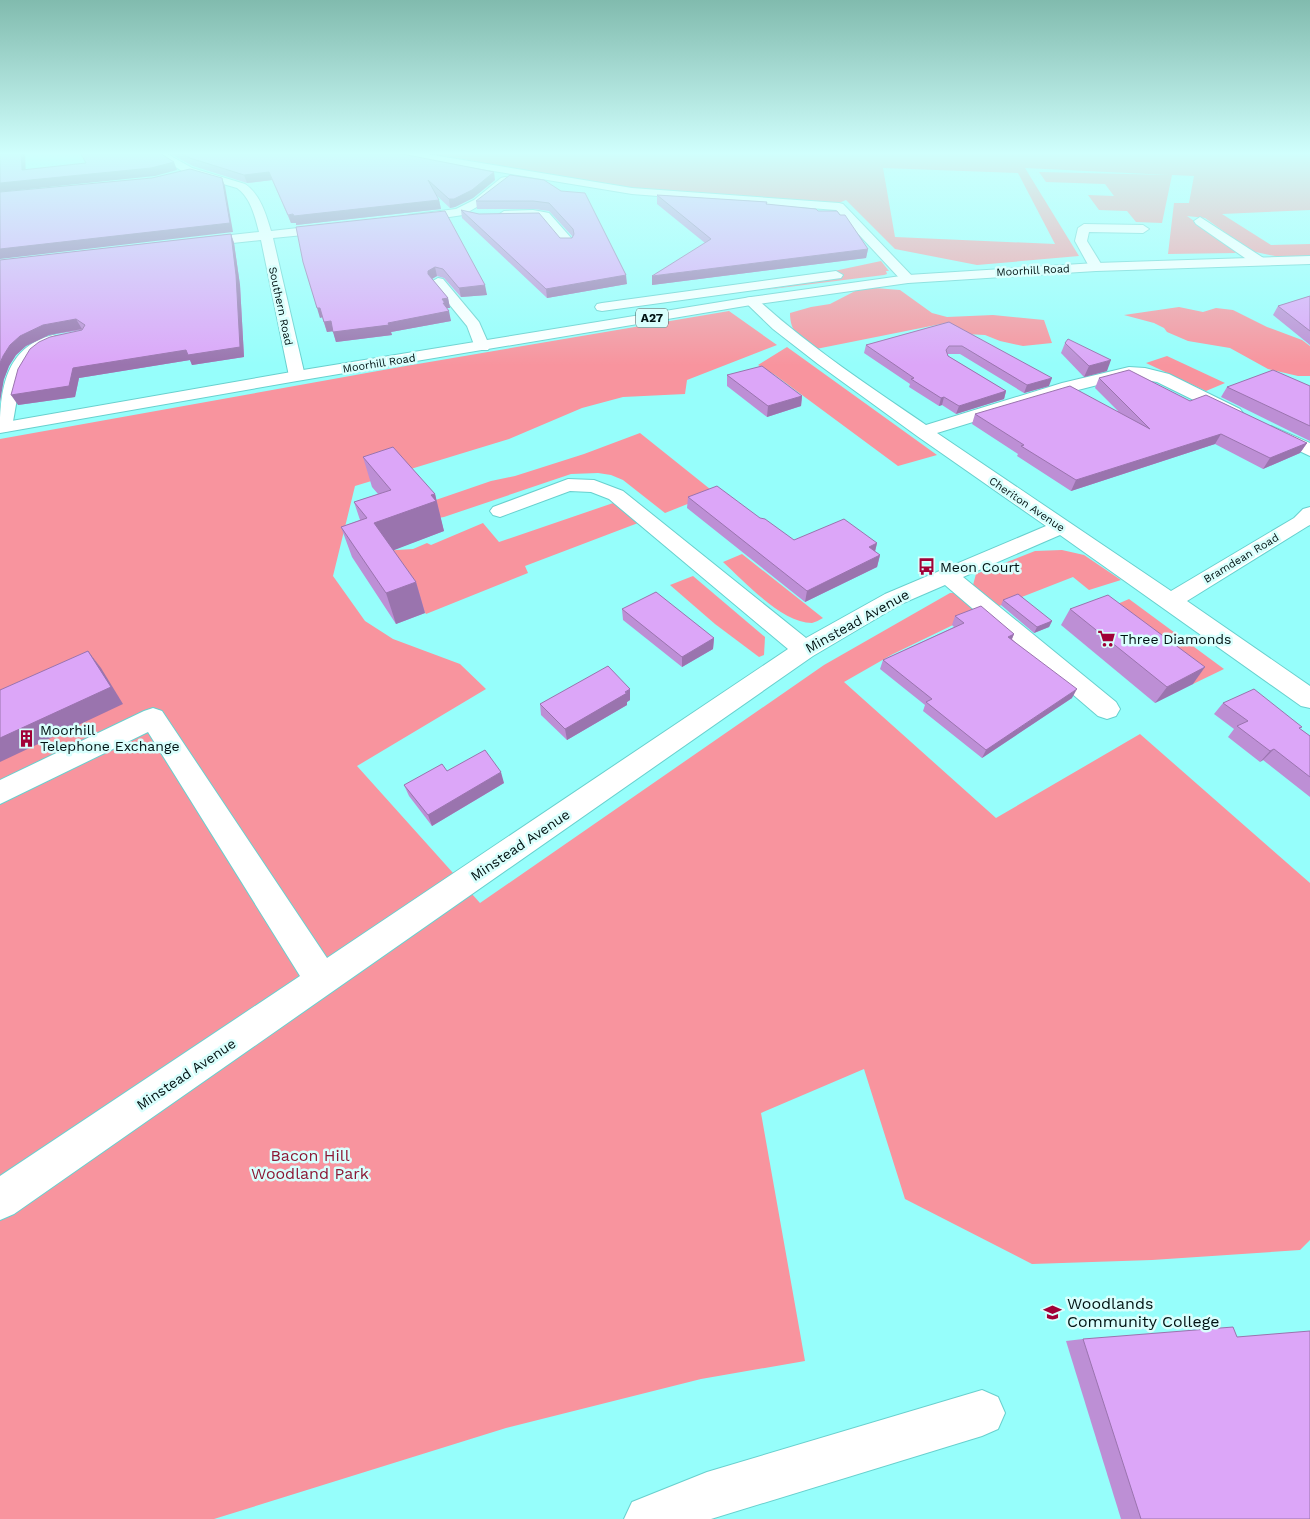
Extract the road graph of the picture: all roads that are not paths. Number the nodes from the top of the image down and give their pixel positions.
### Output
1 (262, 223) edge
2 (551, 223) edge
3 (854, 223) edge
4 (1203, 223) edge
5 (344, 227) edge
6 (1143, 229) dead end
7 (266, 235) junction
8 (567, 242) edge
9 (178, 245) edge
10 (1309, 261) edge
11 (1260, 262) junction
12 (1096, 267) junction
13 (836, 275) dead end
14 (908, 279) junction
15 (438, 282) edge
16 (751, 296) junction
17 (602, 307) dead end
18 (65, 338) edge
19 (482, 347) junction
20 (297, 376) junction
21 (1007, 391) edge
22 (1022, 400) junction
23 (2, 428) edge
24 (923, 432) junction
25 (1310, 450) edge
26 (500, 511) dead end
27 (1310, 514) edge
28 (1061, 527) junction
29 (947, 575) junction
30 (1171, 601) junction
31 (804, 650) junction
32 (1310, 699) edge
33 (1107, 709) dead end
34 (0, 793) edge
35 (322, 980) junction
36 (0, 1200) edge
37 (982, 1413) dead end
38 (649, 1519) edge

1 - 7 street, Southern Road
2 - 8 street
3 - 14 street
4 - 11 street
5 - 7 street
6 - 12 street
7 - 9 street
7 - 20 street, Southern Road
10 - 11 street, Moorhill Road / A27
11 - 12 street, Moorhill Road / A27
12 - 14 street, Moorhill Road / A27
13 - 16 street, Moorhill Road
14 - 16 street, Moorhill Road / A27
15 - 19 street
16 - 17 street, Moorhill Road
16 - 19 street, Moorhill Road / A27
16 - 24 street, Cheriton Avenue
18 - 23 street
19 - 20 street, Moorhill Road / A27
20 - 23 street, Moorhill Road / A27
21 - 22 street
22 - 24 street
22 - 25 street
24 - 28 street, Cheriton Avenue
26 - 31 street
27 - 30 street, Bramdean Road
28 - 29 street, Minstead Avenue
28 - 30 street, Cheriton Avenue
29 - 31 street, Minstead Avenue
29 - 33 street
30 - 32 street, Cheriton Avenue
31 - 35 street, Minstead Avenue
34 - 35 street
35 - 36 street, Minstead Avenue
37 - 38 street

